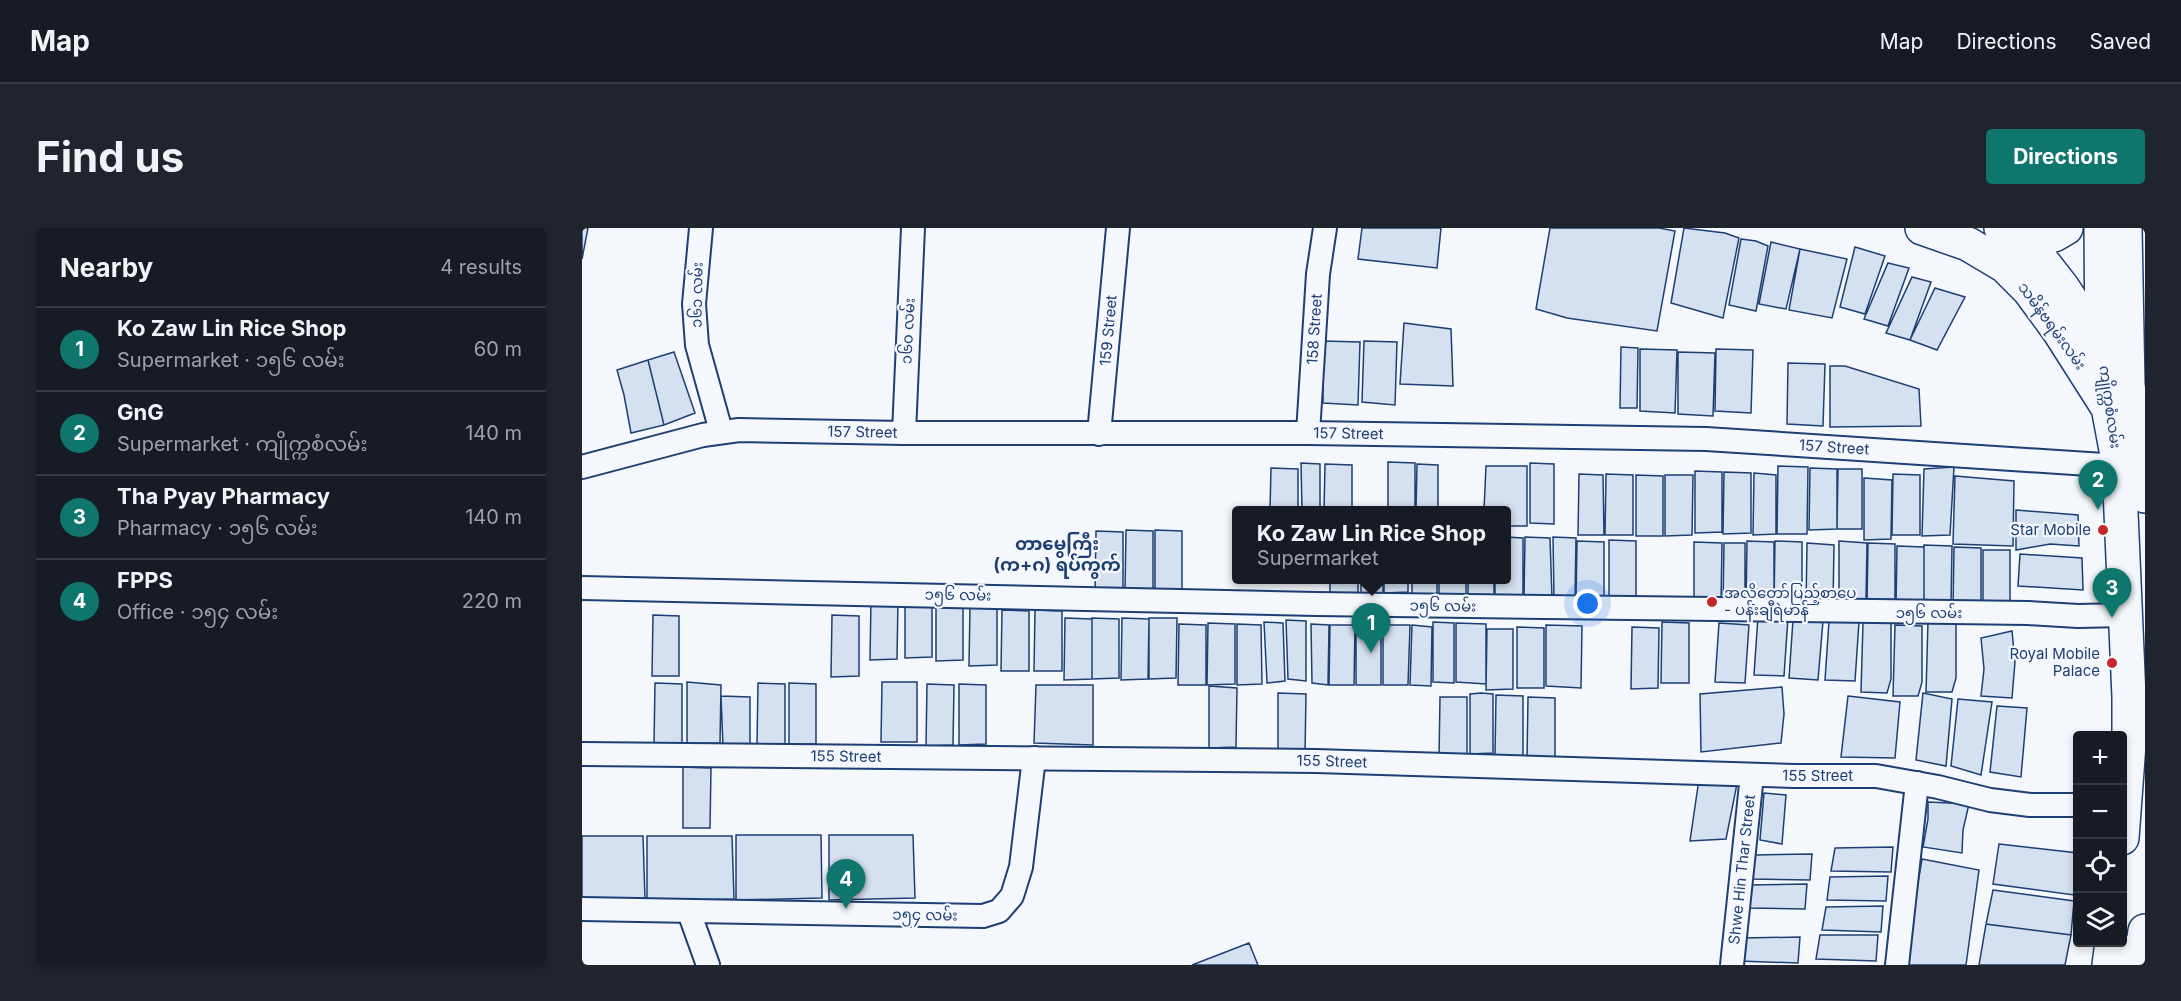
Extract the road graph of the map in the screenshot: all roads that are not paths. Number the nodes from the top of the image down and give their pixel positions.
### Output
1 (701, 228) edge
2 (913, 228) edge
3 (1118, 228) edge
4 (1325, 228) edge
5 (1922, 228) edge
6 (2066, 228) edge
7 (2101, 228) edge
8 (2125, 228) edge
9 (2013, 234) edge
10 (2102, 349) junction
11 (2118, 396) junction
12 (2145, 413) edge
13 (721, 431) junction
14 (904, 433) junction
15 (1308, 433) junction
16 (1099, 434) junction
17 (2135, 464) edge
18 (582, 467) edge
19 (2145, 496) edge
20 (582, 588) edge
21 (2125, 615) junction
22 (582, 754) edge
23 (1034, 758) junction
24 (1752, 775) junction
25 (1917, 783) junction
26 (2126, 785) edge
27 (2073, 805) edge
28 (582, 909) edge
29 (689, 912) junction
30 (2145, 931) edge
31 (2111, 947) edge
32 (708, 965) edge
33 (1732, 965) edge
34 (1897, 965) edge
35 (2109, 965) edge
36 (2140, 965) edge

1 - 13 street, ၁၆၁ လမ်း
2 - 14 street, ၁၆၀ လမ်း
3 - 16 street, 159 Street
4 - 15 street, 158 Street
5 - 11 main road, သမိန်ဗရမ်းလမ်း
6 - 9 main road
7 - 10 main road, ကျိုက္ကစံလမ်း
8 - 11 main road, ကျိုက္ကစံလမ်း
9 - 10 main road, သမိန်ဗရမ်းလမ်း
10 - 11 main road, သမိန်ဗရမ်းလမ်း
11 - 12 main road, သမိန်ဗရမ်းလမ်း
11 - 17 main road, ကျိုက္ကစံလမ်း
13 - 14 street, 157 Street
13 - 18 street, 157 Street
14 - 16 street, 157 Street
15 - 16 street, 157 Street
15 - 17 street, 157 Street
17 - 19 main road, ကျိုက္ကစံလမ်း
17 - 21 main road, ကျိုက္ကစံလမ်း
20 - 21 street, ၁၅၆ လမ်း
21 - 26 main road, ကျိုက္ကစံလမ်း
22 - 23 street, 155 Street
23 - 24 street, 155 Street
23 - 29 street, ၁၅၄ လမ်း
24 - 25 street, 155 Street
24 - 33 street, Shwe Hin Thar Street
25 - 27 street, 155 Street
25 - 34 street
28 - 29 street, ၁၅၄ လမ်း
29 - 32 street
30 - 36 main road
31 - 35 main road

